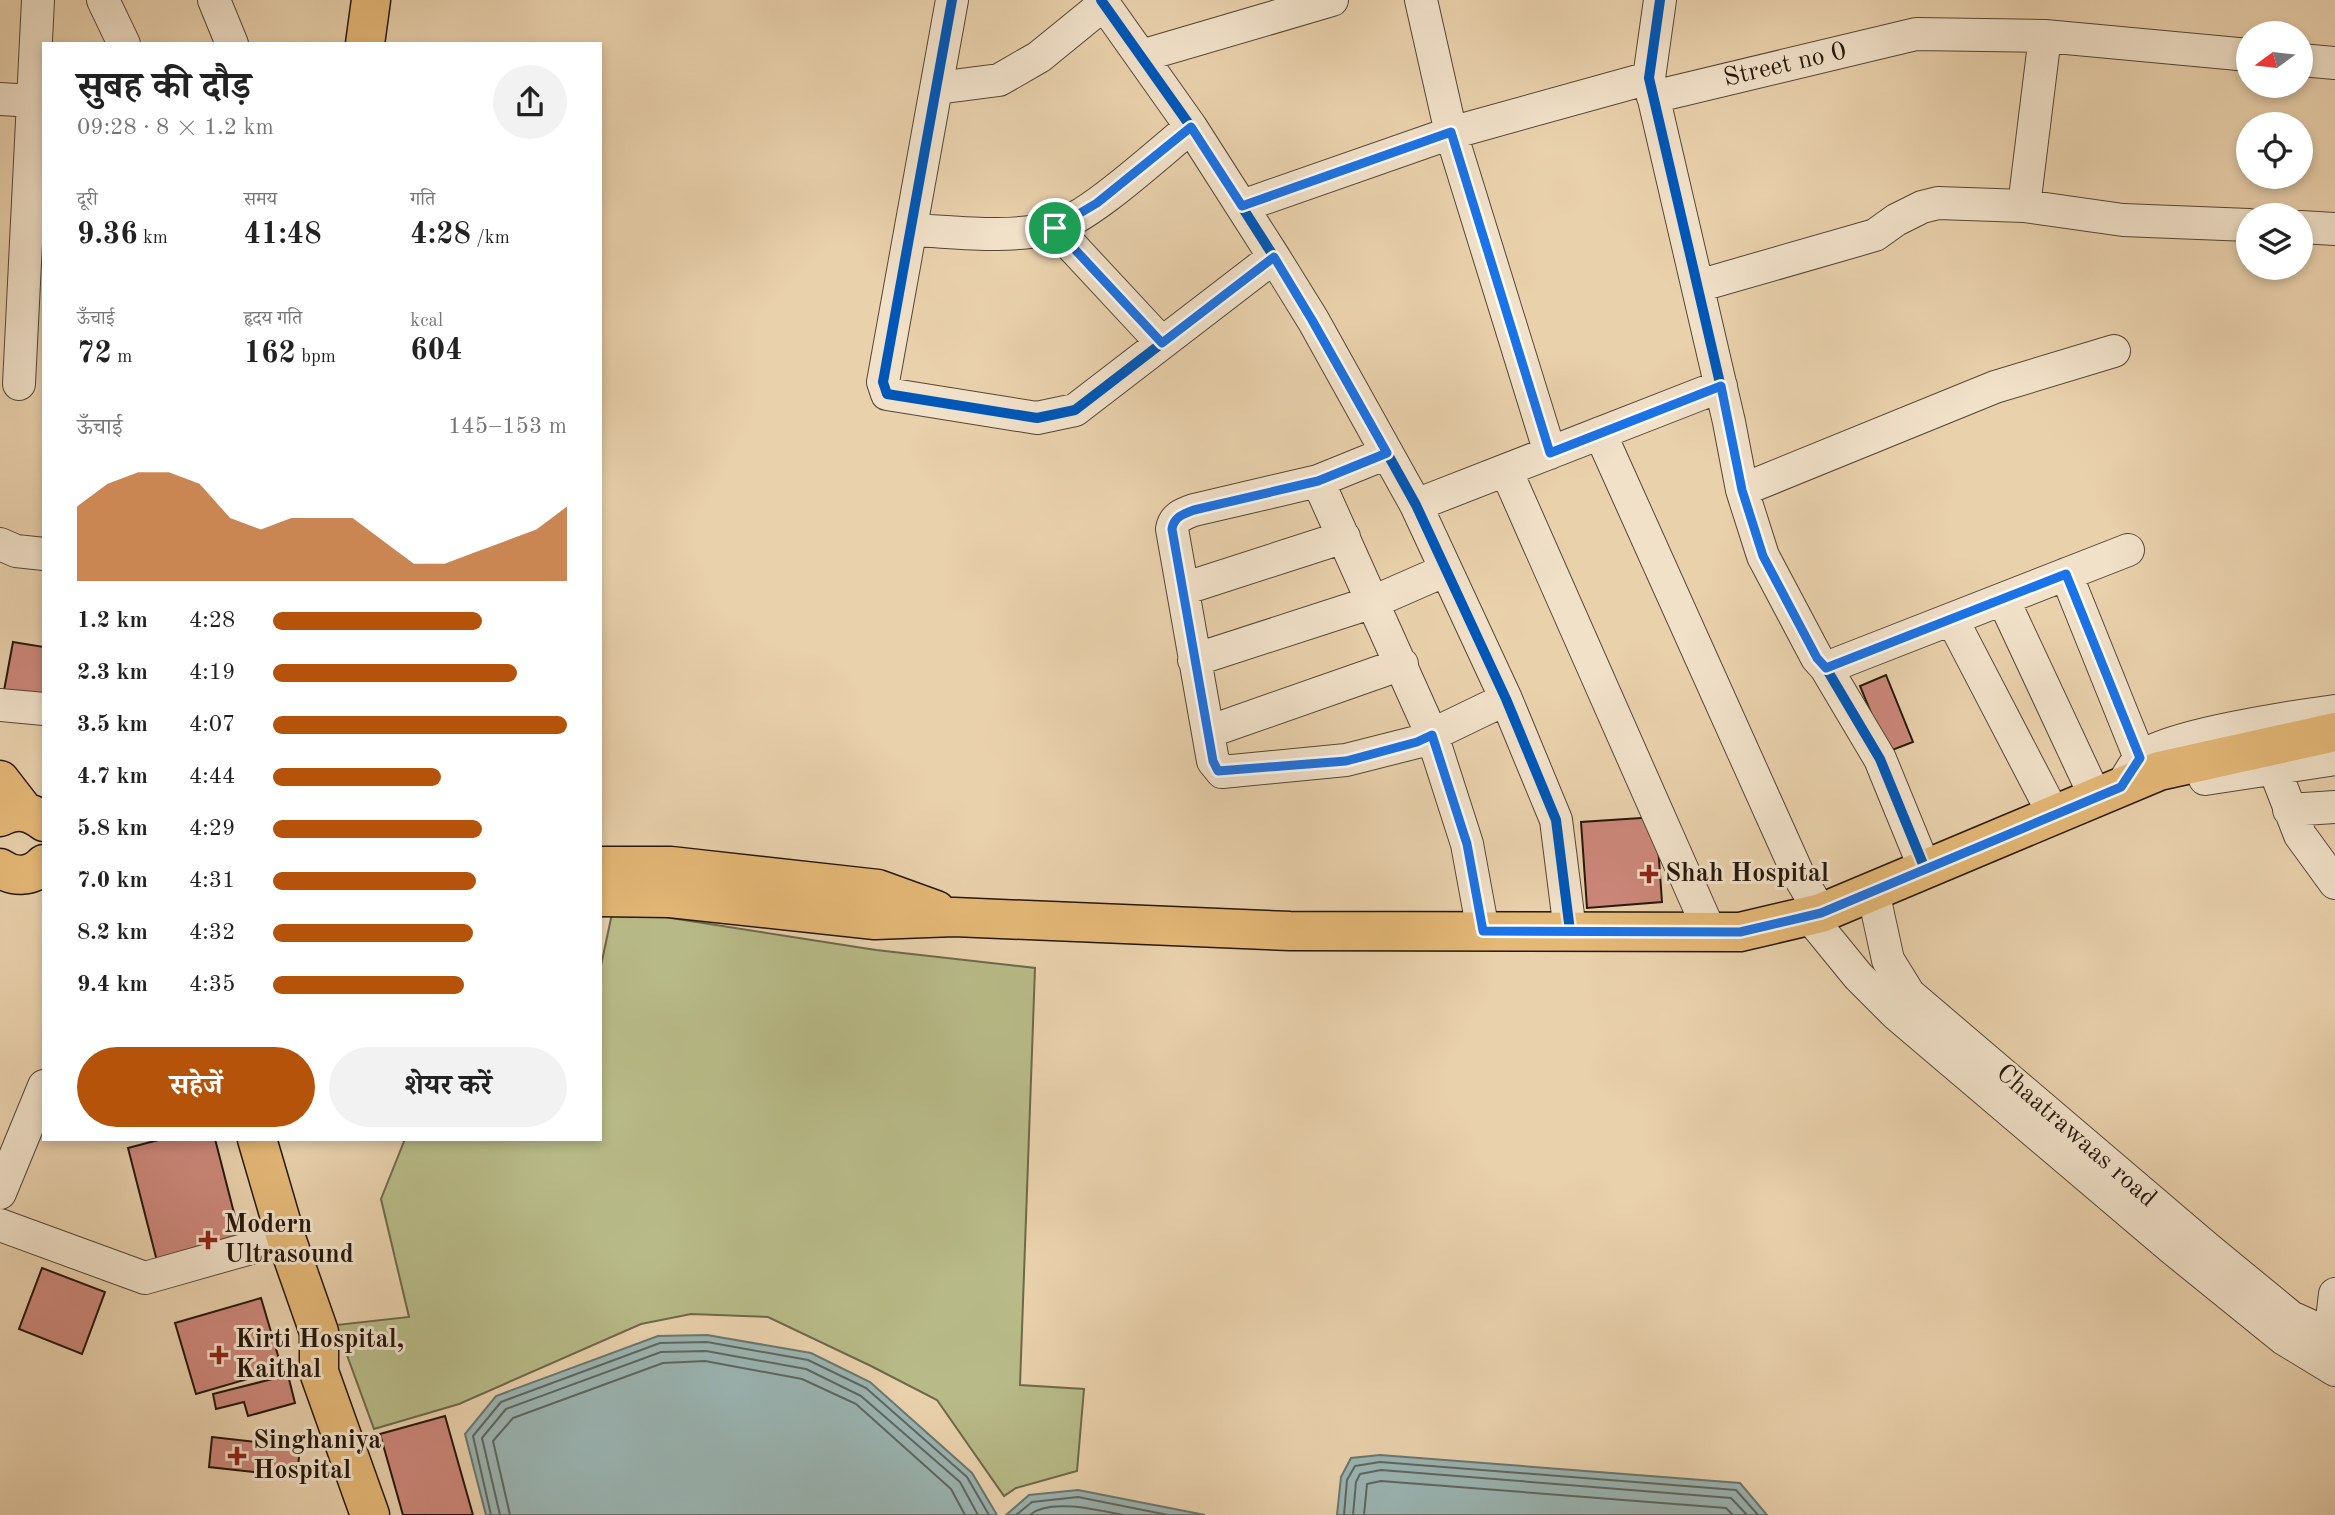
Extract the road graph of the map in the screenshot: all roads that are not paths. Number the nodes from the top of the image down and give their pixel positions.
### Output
1 (38, 0) edge
2 (103, 0) edge
3 (214, 0) edge
4 (371, 0) edge
5 (396, 0) edge
6 (952, 0) edge
7 (1332, 0) edge
8 (1421, 0) edge
9 (1660, 0) edge
10 (1103, 2) edge
11 (2045, 36) junction
12 (123, 42) edge
13 (231, 42) edge
14 (365, 42) edge
15 (390, 42) edge
16 (2236, 54) edge
17 (1141, 56) junction
18 (2314, 61) edge
19 (2335, 63) edge
20 (937, 88) junction
21 (1651, 88) junction
22 (36, 95) edge
23 (0, 99) edge
24 (1191, 127) junction
25 (1451, 132) junction
26 (1242, 206) junction
27 (2024, 206) junction
28 (2236, 224) edge
29 (1055, 228) junction
30 (2313, 228) edge
31 (2335, 229) edge
32 (912, 230) junction
33 (1274, 257) junction
34 (12, 266) edge
35 (1698, 286) junction
36 (1162, 343) junction
37 (2115, 351) dead end
38 (21, 384) edge
39 (1721, 386) junction
40 (1600, 433) junction
41 (1387, 453) junction
42 (1550, 453) junction
43 (1506, 470) junction
44 (1318, 481) junction
45 (1742, 490) junction
46 (1416, 505) junction
47 (1344, 537) junction
48 (0, 544) edge
49 (2129, 550) dead end
50 (42, 554) edge
51 (1446, 569) junction
52 (2066, 574) junction
53 (1183, 589) junction
54 (2003, 599) junction
55 (1373, 602) junction
56 (1952, 619) junction
57 (1194, 660) junction
58 (1402, 664) junction
59 (1826, 668) junction
60 (1506, 699) junction
61 (0, 705) edge
62 (42, 709) edge
63 (2335, 711) edge
64 (1208, 732) junction
65 (2335, 732) edge
66 (1432, 735) junction
67 (2335, 760) edge
68 (2274, 768) junction
69 (0, 780) edge
70 (2119, 781) junction
71 (2335, 807) edge
72 (2290, 810) junction
73 (2054, 815) junction
74 (14, 817) edge
75 (42, 867) edge
76 (0, 868) edge
77 (1925, 869) junction
78 (602, 881) edge
79 (2335, 883) edge
80 (1873, 891) junction
81 (1815, 915) junction
82 (1483, 931) junction
83 (1570, 931) junction
84 (1710, 932) junction
85 (42, 1091) edge
86 (233, 1141) edge
87 (257, 1141) edge
88 (0, 1193) edge
89 (0, 1225) edge
90 (274, 1242) junction
91 (2335, 1294) edge
92 (2332, 1352) edge
93 (370, 1515) edge

1 - 22 street
2 - 12 street
3 - 13 street
4 - 14 main road
5 - 15 main road
6 - 20 street
7 - 17 street
8 - 25 street
9 - 21 street
10 - 17 street
10 - 20 street
11 - 16 street, Street no 0
11 - 21 street, Street no 0
11 - 27 street
17 - 24 street
18 - 19 street
20 - 32 street
21 - 25 street, Street no 0
21 - 35 street
22 - 23 street
22 - 34 street
24 - 26 street
24 - 29 street
25 - 26 street, Street no 0
25 - 42 street
26 - 33 street
27 - 28 street
27 - 35 street
29 - 32 street
29 - 36 street
30 - 31 street
32 - 36 street
33 - 36 street
33 - 41 street
34 - 38 street
35 - 39 street
37 - 45 street
39 - 40 street
39 - 45 street
40 - 42 street
40 - 81 street
41 - 44 street
41 - 46 street
42 - 43 street
43 - 46 street
43 - 84 street
44 - 47 street
44 - 53 street
45 - 59 street
46 - 51 street
47 - 53 street
47 - 55 street
48 - 50 street
49 - 52 street
51 - 55 street
51 - 60 street
52 - 54 street
52 - 70 street
53 - 57 street
54 - 56 street
54 - 70 street
55 - 57 street
55 - 58 street
56 - 59 street
56 - 73 street
57 - 64 street
58 - 64 street
58 - 66 street
59 - 77 street
60 - 66 street
60 - 83 street
61 - 62 street
63 - 70 street
64 - 66 street
65 - 70 main road
66 - 82 street
67 - 68 street
68 - 70 street
68 - 72 street
69 - 74 main road
70 - 73 main road
71 - 72 street
72 - 79 street
73 - 77 main road
75 - 76 main road
77 - 80 main road
78 - 82 main road
80 - 81 main road
80 - 92 street, Chaatrawaas road
81 - 84 main road
81 - 92 street
82 - 83 main road
83 - 84 main road
85 - 88 street
86 - 90 main road
87 - 90 main road
89 - 90 street
90 - 93 main road
91 - 92 street

